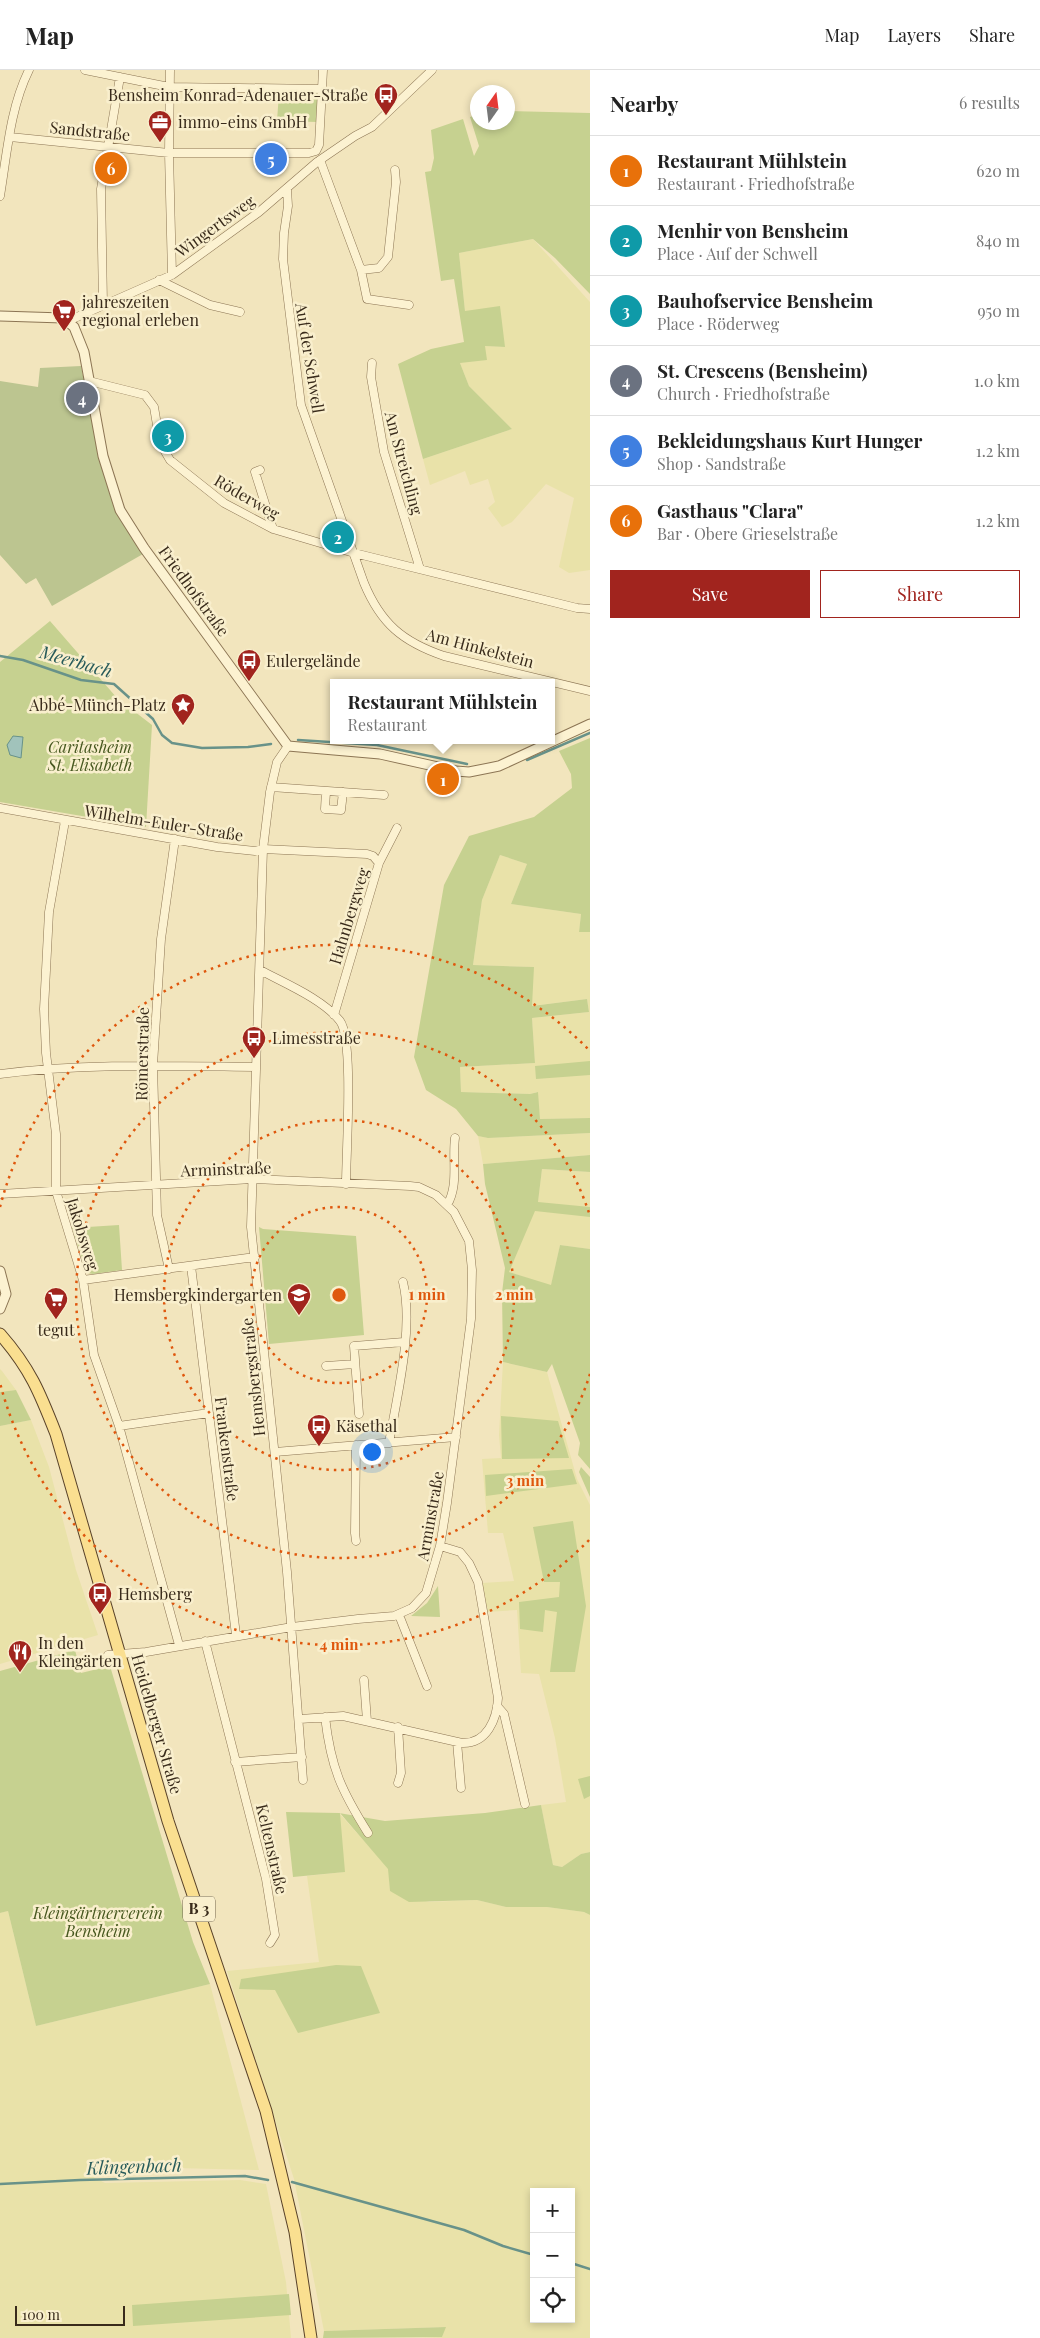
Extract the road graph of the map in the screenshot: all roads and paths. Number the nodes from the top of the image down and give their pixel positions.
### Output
1 (29, 70) edge
2 (85, 70) edge
3 (170, 70) edge
4 (323, 70) edge
5 (432, 70) edge
6 (120, 77) junction
7 (169, 87) junction
8 (322, 88) junction
9 (10, 137) junction
10 (108, 146) junction
11 (169, 154) junction
12 (320, 160) junction
13 (395, 170) dead end
14 (2, 174) edge
15 (287, 189) junction
16 (0, 196) edge
17 (361, 270) junction
18 (172, 274) junction
19 (159, 280) junction
20 (104, 304) junction
21 (409, 306) dead end
22 (240, 312) dead end
23 (0, 316) edge
24 (68, 321) junction
25 (372, 363) dead end
26 (89, 381) junction
27 (260, 470) dead end
28 (273, 529) junction
29 (354, 553) junction
30 (420, 569) junction
31 (590, 609) edge
32 (540, 679) edge
33 (555, 683) edge
34 (590, 691) edge
35 (590, 724) edge
36 (555, 740) edge
37 (547, 744) edge
38 (288, 746) junction
39 (271, 787) junction
40 (326, 791) junction
41 (343, 792) junction
42 (384, 795) dead end
43 (0, 808) edge
44 (66, 820) junction
45 (397, 828) dead end
46 (175, 839) junction
47 (263, 849) junction
48 (380, 863) junction
49 (260, 970) junction
50 (334, 1015) junction
51 (153, 1065) junction
52 (256, 1067) junction
53 (48, 1068) junction
54 (0, 1074) edge
55 (455, 1138) dead end
56 (252, 1180) junction
57 (346, 1184) junction
58 (155, 1185) junction
59 (56, 1191) junction
60 (0, 1194) edge
61 (447, 1204) junction
62 (255, 1257) junction
63 (191, 1266) junction
64 (169, 1269) junction
65 (0, 1271) edge
66 (0, 1276) edge
67 (83, 1280) junction
68 (403, 1282) dead end
69 (4, 1286) junction
70 (0, 1297) edge
71 (0, 1309) edge
72 (0, 1334) edge
73 (404, 1342) junction
74 (0, 1345) edge
75 (355, 1364) junction
76 (326, 1366) dead end
77 (45, 1406) junction
78 (209, 1413) junction
79 (359, 1414) dead end
80 (119, 1426) junction
81 (456, 1437) junction
82 (389, 1443) junction
83 (356, 1445) junction
84 (275, 1452) junction
85 (356, 1541) dead end
86 (440, 1546) junction
87 (399, 1616) junction
88 (292, 1627) junction
89 (236, 1635) junction
90 (205, 1641) junction
91 (179, 1646) junction
92 (113, 1654) junction
93 (364, 1680) dead end
94 (427, 1686) dead end
95 (498, 1706) junction
96 (325, 1716) junction
97 (300, 1719) junction
98 (367, 1721) junction
99 (398, 1728) junction
100 (457, 1742) junction
101 (302, 1757) junction
102 (235, 1762) junction
103 (303, 1780) dead end
104 (398, 1783) dead end
105 (461, 1788) dead end
106 (525, 1804) dead end
107 (368, 1833) dead end
108 (270, 1943) dead end
109 (311, 2338) edge

1 - 9 street
2 - 6 street
3 - 7 street
4 - 8 street
5 - 12 street, Wingertsweg
6 - 7 street
6 - 10 street
7 - 8 street
7 - 11 street
8 - 11 street, Sandstraße
9 - 10 street, Sandstraße
9 - 14 street
10 - 11 street, Sandstraße
10 - 20 street
11 - 18 street
12 - 15 street, Wingertsweg
12 - 17 street
13 - 17 street
14 - 16 street
15 - 18 street, Wingertsweg
15 - 29 street, Auf der Schwell
17 - 21 street
18 - 19 street, Wingertsweg
19 - 20 street, Wingertsweg
19 - 22 street
20 - 24 street, Wingertsweg
23 - 24 street
24 - 26 street, Friedhofstraße
25 - 30 street, Am Streichling
26 - 28 street, Röderweg
26 - 38 street, Friedhofstraße
27 - 28 street
28 - 29 street, Röderweg
29 - 30 street, Röderweg
29 - 32 street, Am Hinkelstein
30 - 31 street, Röderweg
33 - 34 street, Am Hinkelstein
35 - 36 street
37 - 38 street
38 - 39 street, Hemsbergstraße
39 - 40 street
39 - 47 street, Hemsbergstraße
40 - 41 street
40 - 41 street
41 - 42 street
43 - 44 street, Wilhelm-Euler-Straße
44 - 46 street, Wilhelm-Euler-Straße
44 - 53 street, Jakobsweg
45 - 48 street, Hahnbergweg
46 - 47 street, Wilhelm-Euler-Straße
46 - 51 street, Römerstraße
47 - 48 street, Wilhelm-Euler-Straße
47 - 49 street, Hemsbergstraße
48 - 50 street, Hahnbergweg
49 - 50 street
49 - 52 street, Hemsbergstraße
50 - 57 street
51 - 52 street
51 - 53 street
51 - 58 street, Römerstraße
52 - 56 street, Hemsbergstraße
53 - 54 street
53 - 59 street, Jakobsweg
55 - 61 street
56 - 57 street, Arminstraße
56 - 58 street, Arminstraße
56 - 62 street, Hemsbergstraße
57 - 61 street, Arminstraße
58 - 59 street, Arminstraße
58 - 64 street, Römerstraße
59 - 60 street, Arminstraße
59 - 67 street, Jakobsweg
61 - 81 street, Arminstraße
62 - 63 street
62 - 84 street, Hemsbergstraße
63 - 64 street
63 - 78 street, Frankenstraße
64 - 67 street
65 - 66 street
65 - 69 street
67 - 80 street, Jakobsweg
68 - 73 street
69 - 70 street
69 - 71 street
72 - 77 main road, Heidelberger Straße / B 3
73 - 75 street
73 - 82 street
74 - 77 main road, Heidelberger Straße / B 3
75 - 76 street
75 - 79 street
77 - 92 main road, Heidelberger Straße / B 3
78 - 80 street
78 - 89 street, Frankenstraße
80 - 91 street, Jakobsweg
81 - 82 street
81 - 86 street, Arminstraße
82 - 83 street
83 - 84 street
83 - 85 street
84 - 88 street, Hemsbergstraße
86 - 87 street, Arminstraße
86 - 95 street
87 - 88 street
87 - 94 street
88 - 89 street
88 - 97 street, Hemsbergstraße
89 - 90 street
90 - 91 street
90 - 102 street, Keltenstraße
91 - 92 street
92 - 109 main road, Heidelberger Straße / B 3
93 - 98 street
95 - 100 street
95 - 106 street
96 - 97 street
96 - 98 street
96 - 107 street
97 - 101 street, Hemsbergstraße
98 - 99 street
99 - 100 street
99 - 104 street
100 - 105 street
101 - 102 street
101 - 103 street, Hemsbergstraße
102 - 108 street, Keltenstraße

